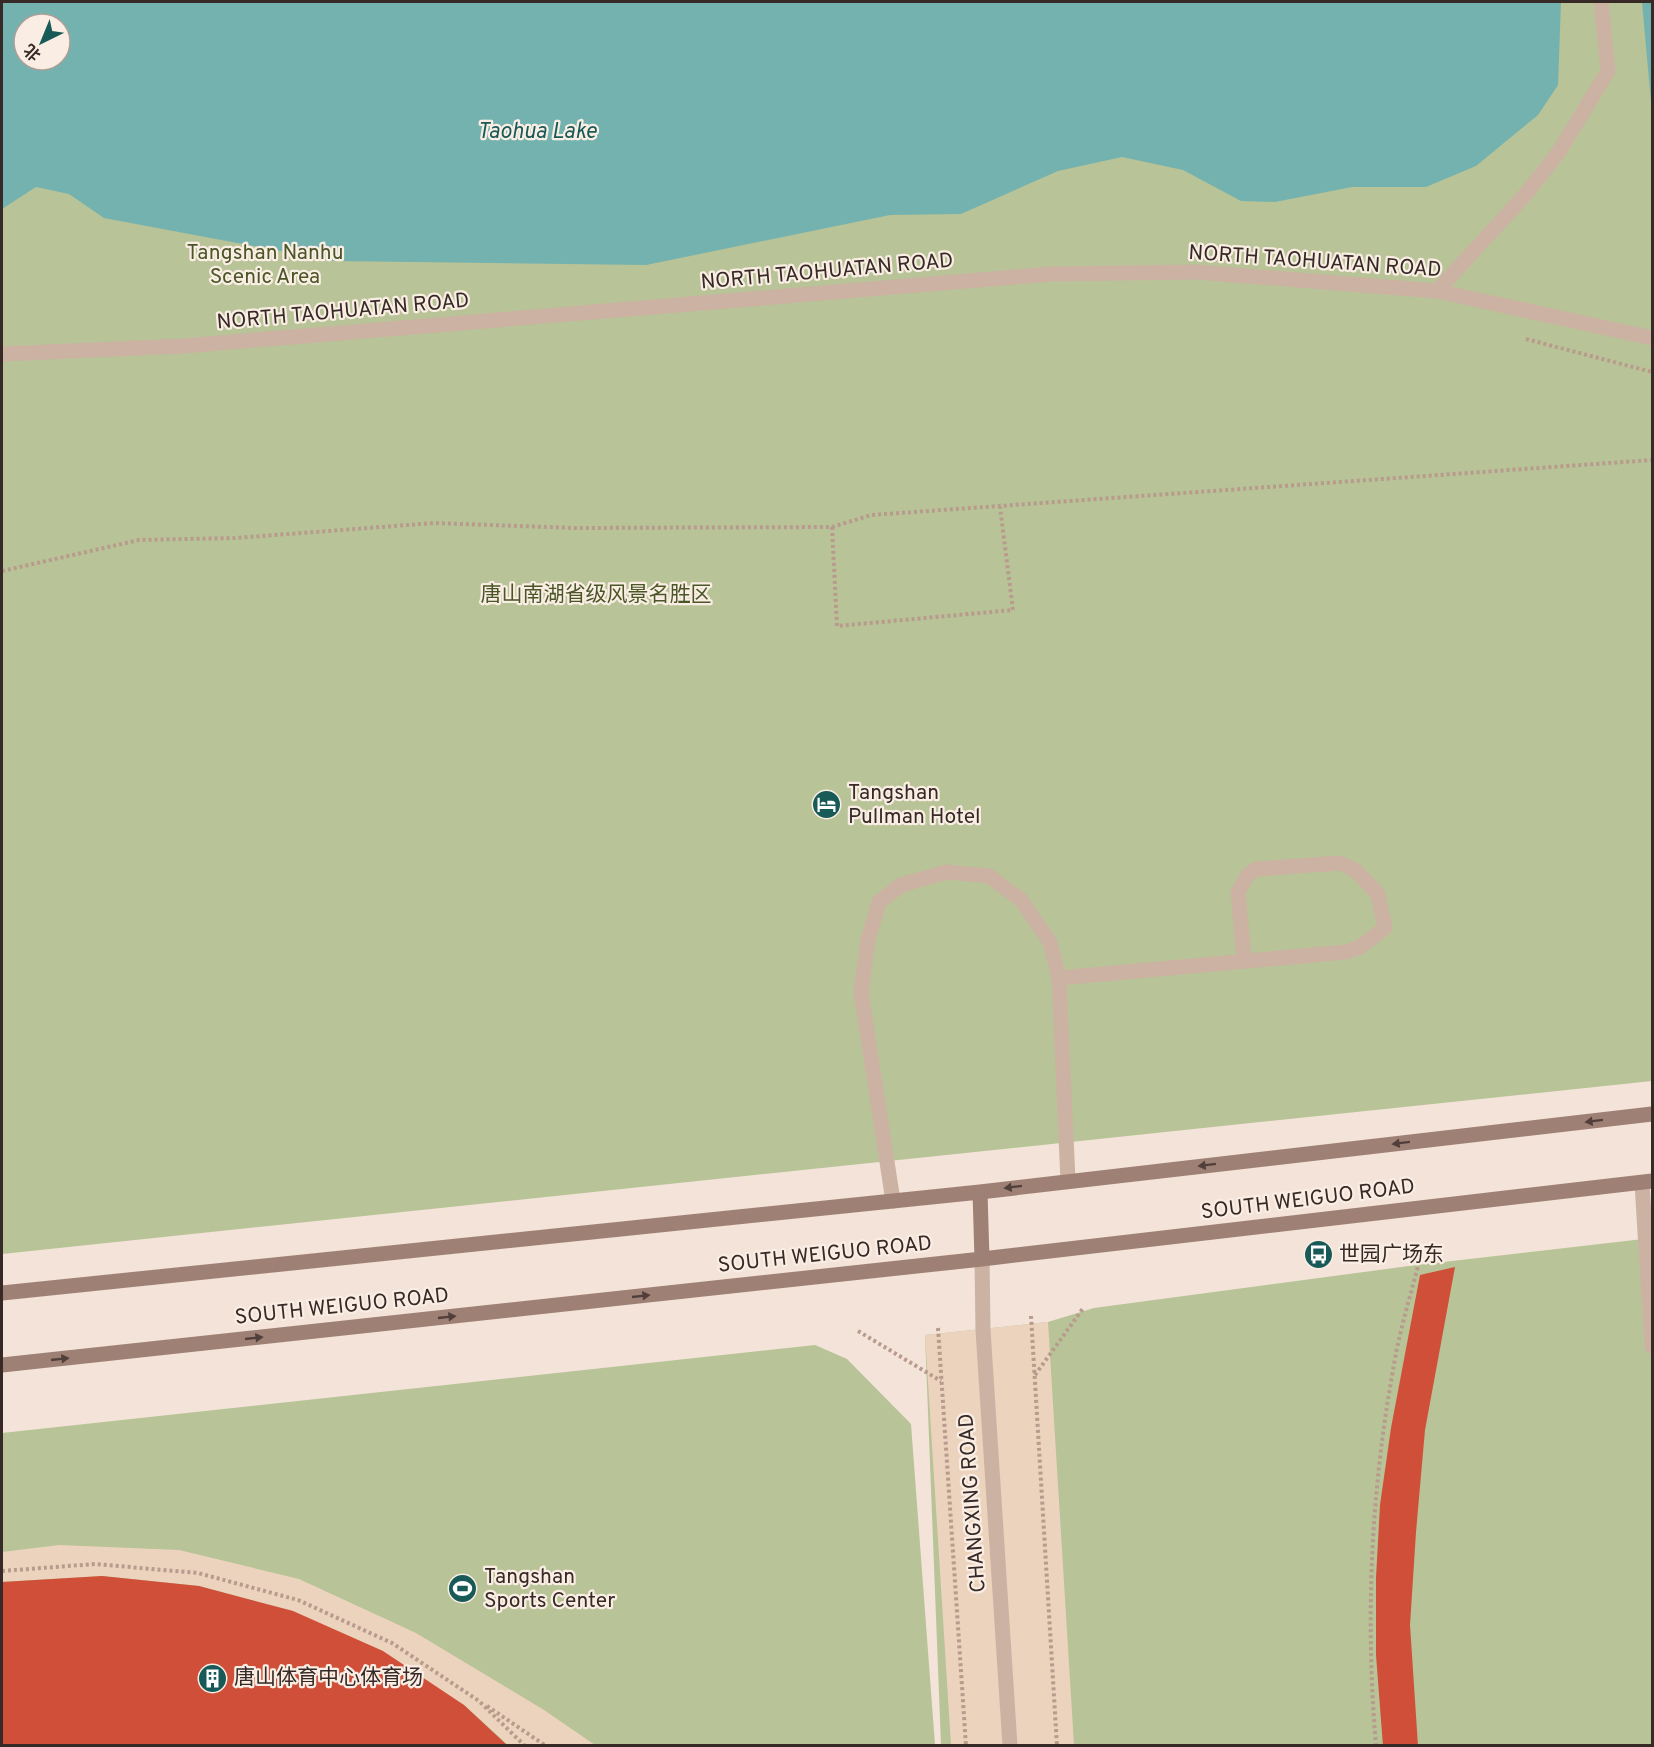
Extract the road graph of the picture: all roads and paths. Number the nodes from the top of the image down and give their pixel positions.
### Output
1 (1602, 2) edge
2 (1437, 291) junction
3 (1653, 338) edge
4 (2, 354) edge
5 (1653, 460) edge
6 (1000, 507) junction
7 (832, 526) junction
8 (2, 571) edge
9 (1244, 959) junction
10 (1059, 978) junction
11 (1653, 1114) edge
12 (1068, 1181) junction
13 (1647, 1182) edge
14 (980, 1192) junction
15 (893, 1201) junction
16 (1420, 1258) dead end
17 (982, 1259) junction
18 (2, 1293) edge
19 (1084, 1307) dead end
20 (1030, 1316) dead end
21 (938, 1328) dead end
22 (858, 1331) dead end
23 (1653, 1346) edge
24 (2, 1365) edge
25 (1034, 1376) junction
26 (942, 1382) junction
27 (2, 1570) edge
28 (479, 1701) junction
29 (525, 1746) edge
30 (546, 1746) edge
31 (966, 1746) edge
32 (1010, 1746) edge
33 (1056, 1746) edge
34 (1376, 1746) edge

1 - 2 street
2 - 3 street, NORTH TAOHUATAN ROAD
2 - 4 street, NORTH TAOHUATAN ROAD
5 - 6 path
6 - 7 path
6 - 7 path
7 - 8 path
9 - 9 street
9 - 10 street
10 - 12 street
10 - 15 street
11 -> 12 main road
12 -> 14 main road
13 - 17 main road, SOUTH WEIGUO ROAD
13 - 23 street
14 - 15 main road
14 - 17 main road
15 - 18 main road
16 - 34 path
24 -> 17 main road, SOUTH WEIGUO ROAD
17 - 32 street, CHANGXING ROAD
19 - 25 path
20 - 25 path
21 - 26 path
22 - 26 path
25 - 33 path
26 - 31 path
27 - 28 path
28 - 29 path
28 - 30 path

